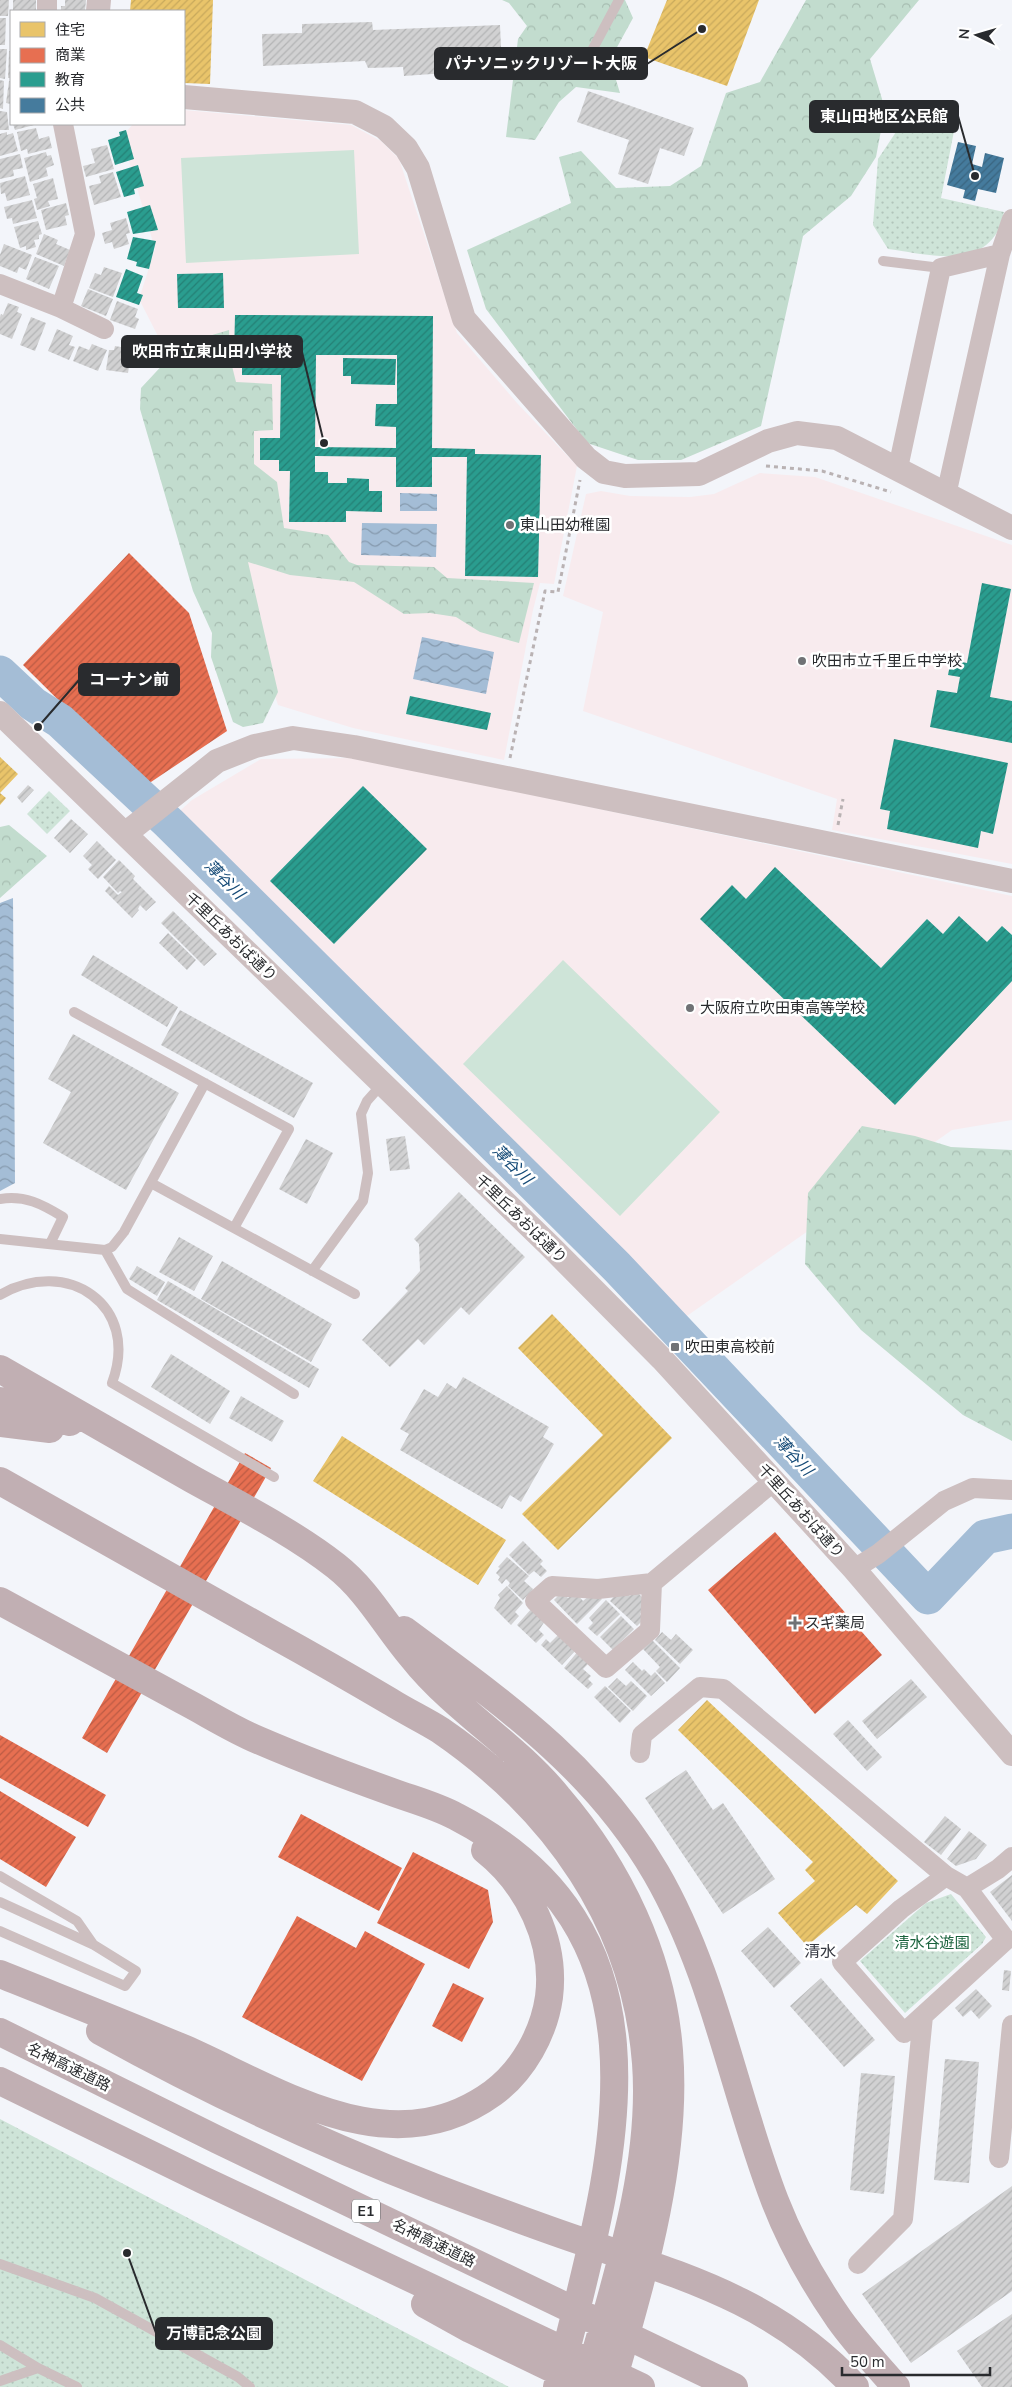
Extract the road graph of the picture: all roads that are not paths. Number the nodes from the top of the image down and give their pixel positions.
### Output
1 (618, 0) edge
2 (589, 56) dead end
3 (185, 97) edge
4 (63, 125) edge
5 (1012, 219) edge
6 (1000, 254) junction
7 (883, 261) dead end
8 (941, 268) junction
9 (0, 284) edge
10 (61, 308) junction
11 (104, 329) dead end
12 (898, 468) junction
13 (946, 495) junction
14 (1012, 528) edge
15 (0, 713) edge
16 (125, 834) junction
17 (1012, 881) edge
18 (74, 1012) dead end
19 (205, 1083) junction
20 (383, 1083) junction
21 (151, 1183) junction
22 (0, 1199) edge
23 (234, 1228) junction
24 (0, 1239) edge
25 (50, 1244) junction
26 (105, 1250) junction
27 (312, 1271) junction
28 (355, 1294) dead end
29 (0, 1295) edge
30 (0, 1369) edge
31 (294, 1394) dead end
32 (0, 1401) edge
33 (0, 1423) edge
34 (125, 1442) junction
35 (274, 1477) dead end
36 (774, 1480) junction
37 (0, 1481) edge
38 (1012, 1490) edge
39 (854, 1569) junction
40 (652, 1583) junction
41 (0, 1601) edge
42 (376, 1610) junction
43 (640, 1752) dead end
44 (1012, 1754) edge
45 (355, 1778) junction
46 (1012, 1856) edge
47 (0, 1876) edge
48 (946, 1876) junction
49 (967, 1888) junction
50 (0, 1902) edge
51 (0, 1931) edge
52 (1009, 1943) edge
53 (94, 1945) junction
54 (0, 1975) edge
55 (923, 2016) junction
56 (1012, 2025) edge
57 (0, 2032) edge
58 (0, 2081) edge
59 (999, 2158) dead end
60 (203, 2180) junction
61 (0, 2264) edge
62 (858, 2264) dead end
63 (625, 2293) junction
64 (0, 2345) edge
65 (38, 2368) junction
66 (0, 2380) edge
67 (77, 2387) edge
68 (250, 2387) edge
69 (557, 2387) edge
70 (586, 2387) edge
71 (591, 2387) edge
72 (612, 2387) edge
73 (641, 2387) edge
74 (734, 2387) edge
75 (855, 2387) edge
76 (896, 2387) edge

1 - 2 lane
3 - 12 street
4 - 10 street
5 - 6 street
6 - 8 street
6 - 13 street
7 - 8 lane
8 - 12 street
9 - 10 street
10 - 11 street
12 - 13 street
13 - 14 street
15 - 16 street, 千里丘あおば通り
16 - 17 street
16 - 20 street, 千里丘あおば通り
18 - 19 lane
19 - 21 lane
19 - 23 lane
20 - 27 lane
20 - 36 street, 千里丘あおば通り
21 - 23 lane
21 - 26 lane
22 - 25 lane
23 - 27 lane
24 - 25 lane
25 - 26 lane
26 - 31 lane
27 - 28 lane
29 - 35 lane
30 - 34 highway
32 - 34 highway
33 - 34 highway
34 - 42 highway
36 - 39 street, 千里丘あおば通り
36 - 40 street
37 - 63 highway
38 - 39 street
39 - 44 street, 千里丘あおば通り
40 - 40 street
41 - 45 highway
42 - 63 highway
42 - 76 highway
43 - 48 street
45 - 54 highway
45 - 69 highway
46 - 49 street
47 - 53 lane
48 - 49 street
48 - 55 street
49 - 52 street
50 - 53 lane
51 - 53 lane
52 - 55 street
54 - 75 highway
55 - 62 street
56 - 59 street
57 - 74 highway, 名神高速道路 / E1
58 - 60 highway
60 - 71 highway
60 - 73 highway
61 - 68 lane
63 - 70 highway
63 - 72 highway
64 - 65 lane
65 - 66 lane
65 - 67 lane

